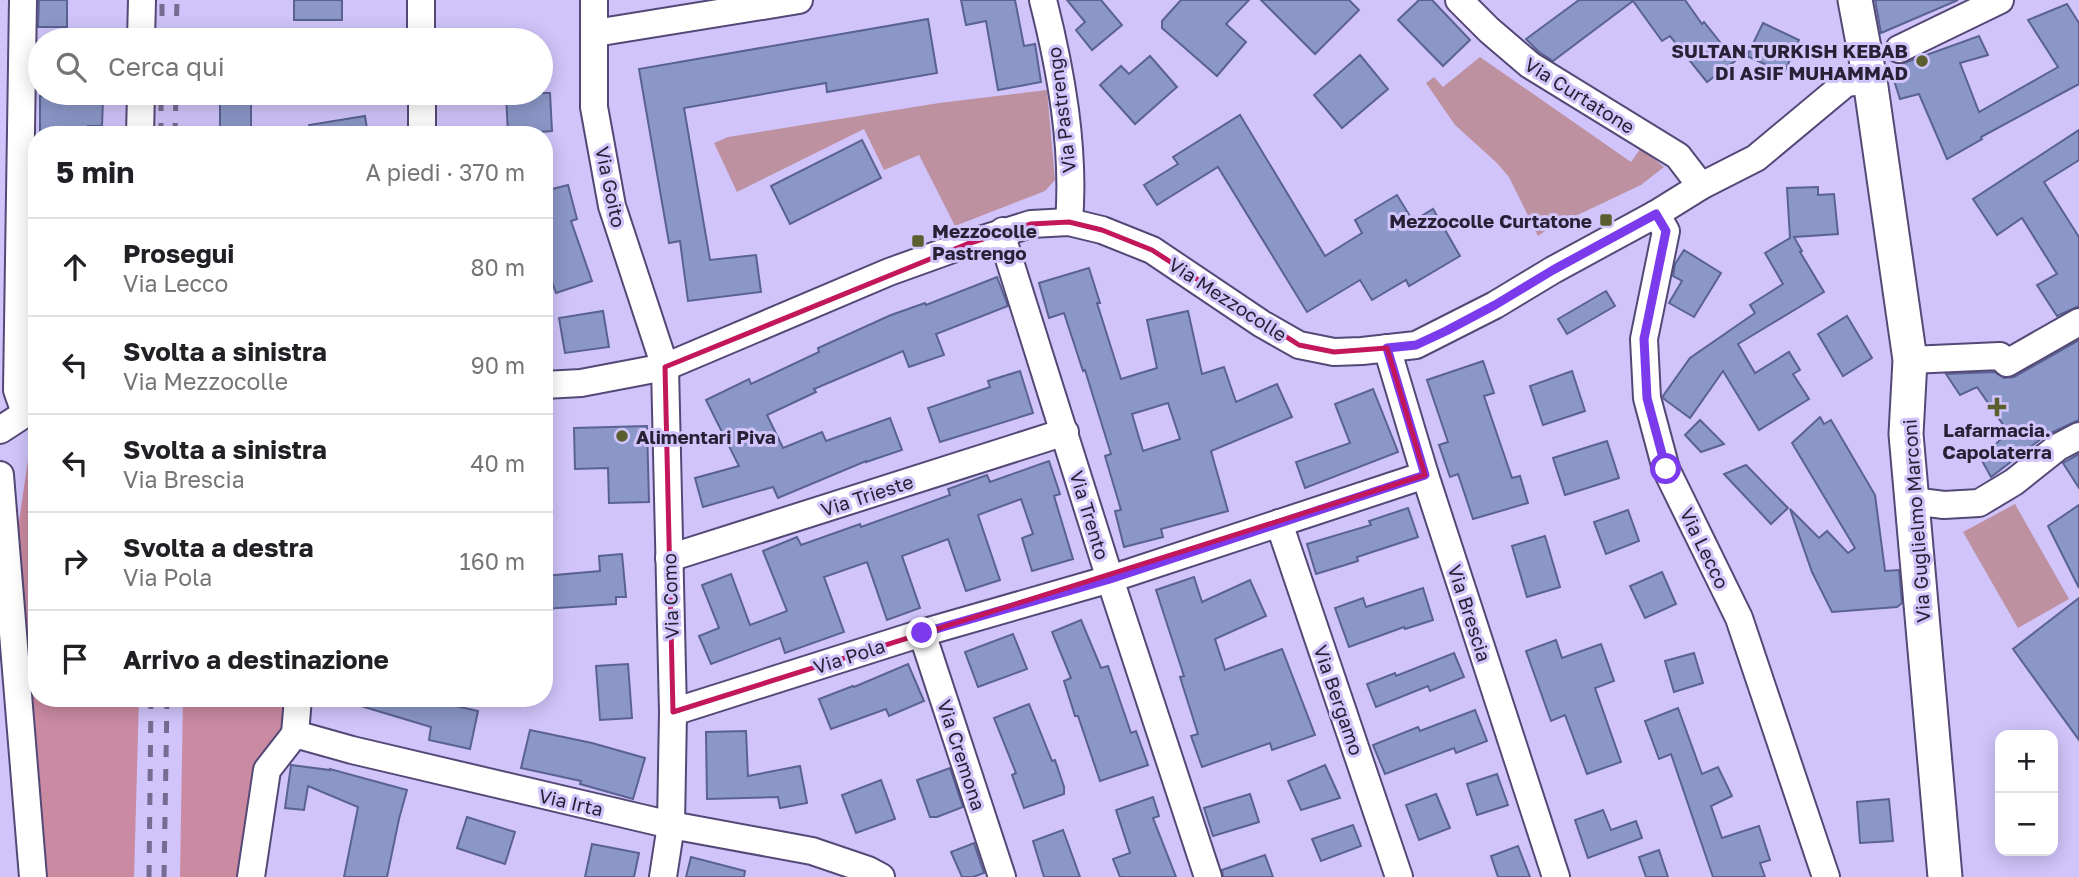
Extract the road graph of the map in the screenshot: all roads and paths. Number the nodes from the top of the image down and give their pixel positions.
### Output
1 (23, 0) edge
2 (142, 0) edge
3 (421, 0) edge
4 (594, 0) edge
5 (799, 0) edge
6 (1043, 0) edge
7 (1459, 0) edge
8 (1855, 0) edge
9 (2000, 0) edge
10 (141, 28) edge
11 (421, 28) edge
12 (595, 33) junction
13 (1899, 49) dead end
14 (1870, 80) junction
15 (141, 105) edge
16 (422, 105) edge
17 (140, 126) edge
18 (422, 126) edge
19 (1701, 186) junction
20 (1656, 214) junction
21 (1069, 222) junction
22 (1003, 231) junction
23 (2079, 322) edge
24 (1387, 348) junction
25 (1910, 360) junction
26 (665, 367) junction
27 (553, 385) edge
28 (28, 406) edge
29 (28, 412) edge
30 (0, 430) edge
31 (1065, 432) junction
32 (2079, 436) edge
33 (0, 475) edge
34 (1425, 475) junction
35 (1913, 500) junction
36 (1279, 523) junction
37 (669, 558) junction
38 (1110, 579) junction
39 (922, 633) junction
40 (297, 707) edge
41 (673, 712) junction
42 (295, 734) junction
43 (671, 825) junction
44 (33, 877) edge
45 (251, 877) edge
46 (663, 877) edge
47 (881, 877) edge
48 (1002, 877) edge
49 (1208, 877) edge
50 (1399, 877) edge
51 (1556, 877) edge
52 (1826, 877) edge
53 (1945, 877) edge

1 - 28 street
2 - 10 street
3 - 11 street
4 - 12 street, Via Goito
5 - 12 street
6 - 21 street, Via Pastrengo
7 - 19 street, Via Curtatone
8 - 14 main road, Via Guglielmo Marconi
9 - 13 street
12 - 26 street, Via Goito
14 - 19 street, Via Mezzocolle
14 - 25 main road, Via Guglielmo Marconi
15 - 17 street
16 - 18 street
19 - 20 street, Via Mezzocolle
20 - 24 street, Via Mezzocolle
20 - 52 street, Via Lecco
21 - 22 street, Via Mezzocolle
21 - 24 street, Via Mezzocolle
22 - 26 street, Via Mezzocolle
22 - 31 street, Via Trento
23 - 25 street
24 - 34 street, Via Brescia
25 - 35 main road, Via Guglielmo Marconi
26 - 27 street, Via Mezzocolle
26 - 37 street, Via Como
29 - 30 street
31 - 37 street, Via Trieste
31 - 38 street, Via Trento
32 - 35 street
33 - 44 street
34 - 36 street, Via Pola
34 - 51 street, Via Brescia
35 - 53 main road, Via Guglielmo Marconi
36 - 38 street, Via Pola
36 - 50 street, Via Bergamo
37 - 41 street, Via Como
38 - 39 street, Via Pola
38 - 49 street, Via Trento
39 - 41 street, Via Pola
39 - 48 street, Via Cremona
40 - 42 street
41 - 43 street, Via Como
42 - 43 street, Via Irta
42 - 45 street
43 - 46 street, Via Como
43 - 47 street, Via Irta

